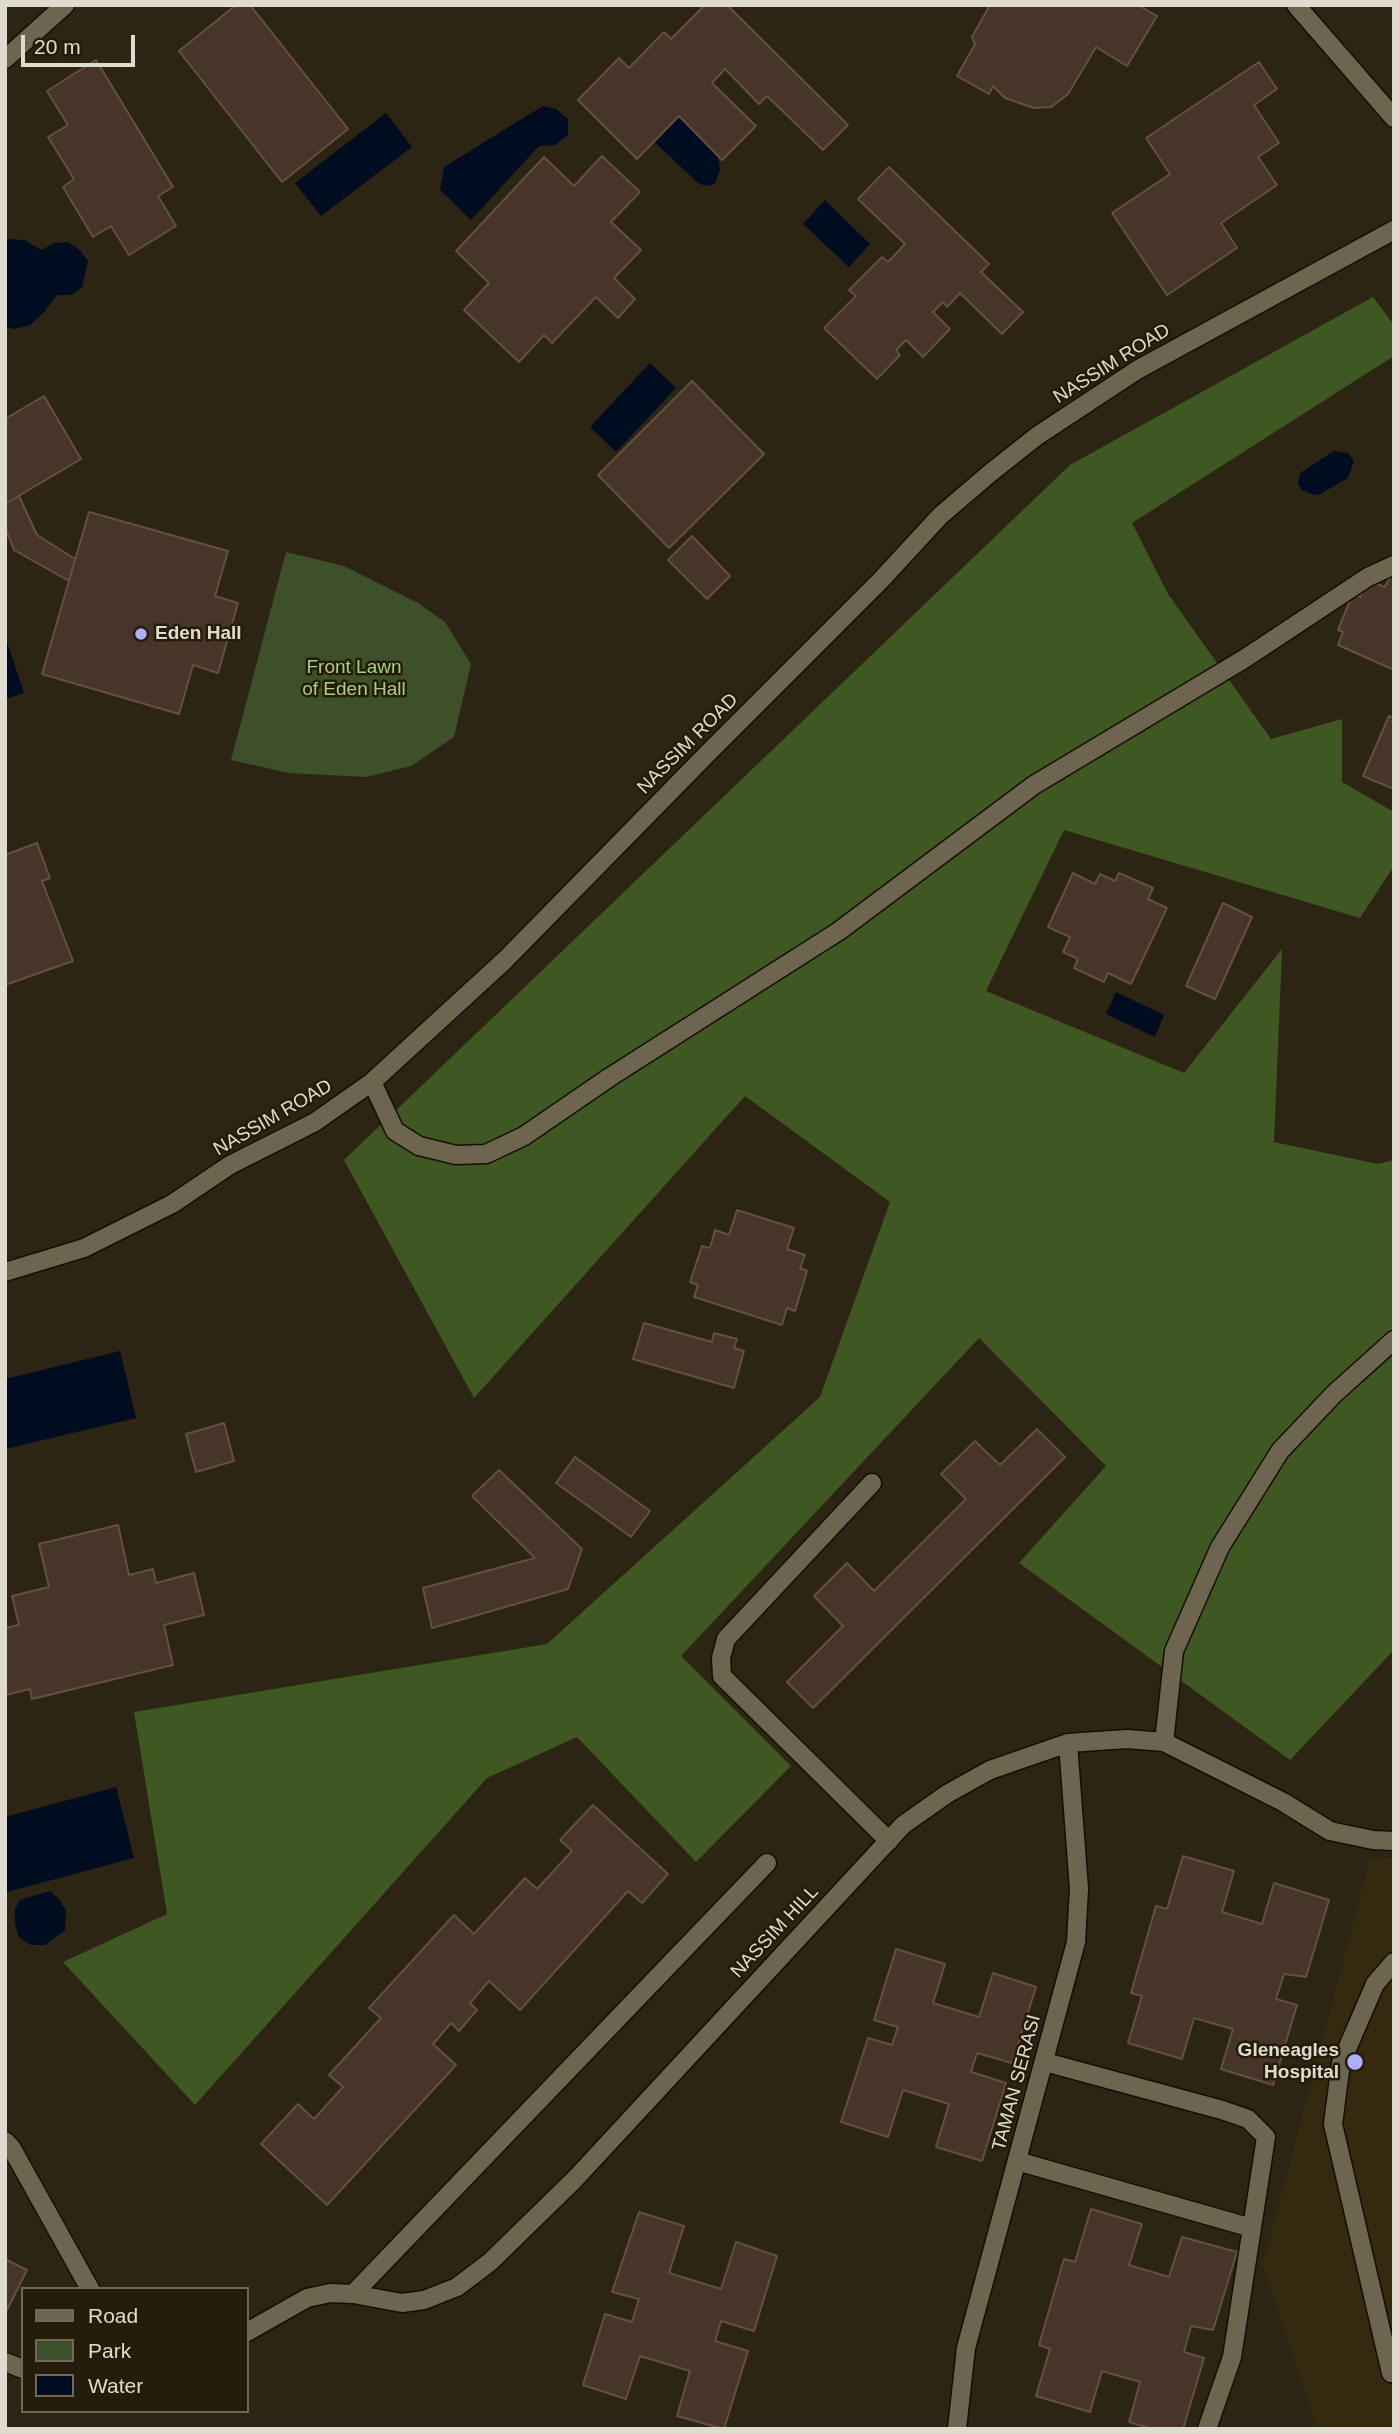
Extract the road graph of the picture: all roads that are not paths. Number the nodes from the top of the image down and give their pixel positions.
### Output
1 (65, 5) edge
2 (1296, 5) edge
3 (5, 59) edge
4 (1394, 118) edge
5 (1394, 230) edge
6 (1394, 565) edge
7 (372, 1082) junction
8 (5, 1272) edge
9 (1394, 1340) edge
10 (872, 1483) dead end
11 (1164, 1742) junction
12 (1068, 1743) junction
13 (889, 1841) junction
14 (1394, 1841) edge
15 (768, 1863) dead end
16 (1394, 1962) edge
17 (1045, 2062) junction
18 (5, 2141) edge
19 (1017, 2161) junction
20 (1252, 2228) junction
21 (89, 2287) edge
22 (353, 2294) junction
23 (248, 2331) edge
24 (1391, 2373) dead end
25 (957, 2429) edge
26 (1207, 2429) edge

1 - 3 street
2 - 4 street
5 - 7 street, NASSIM ROAD
6 - 7 street
7 - 8 street, NASSIM ROAD
9 - 11 street
10 - 13 street
11 - 12 street, NASSIM HILL
11 - 14 street, NASSIM HILL
12 - 13 street, NASSIM HILL
12 - 17 street, TAMAN SERASI
13 - 22 street, NASSIM HILL
15 - 22 street
16 - 24 street
17 - 19 street, TAMAN SERASI
17 - 20 street
18 - 21 street
19 - 20 street
19 - 25 street, TAMAN SERASI
20 - 26 street
22 - 23 street, NASSIM HILL

